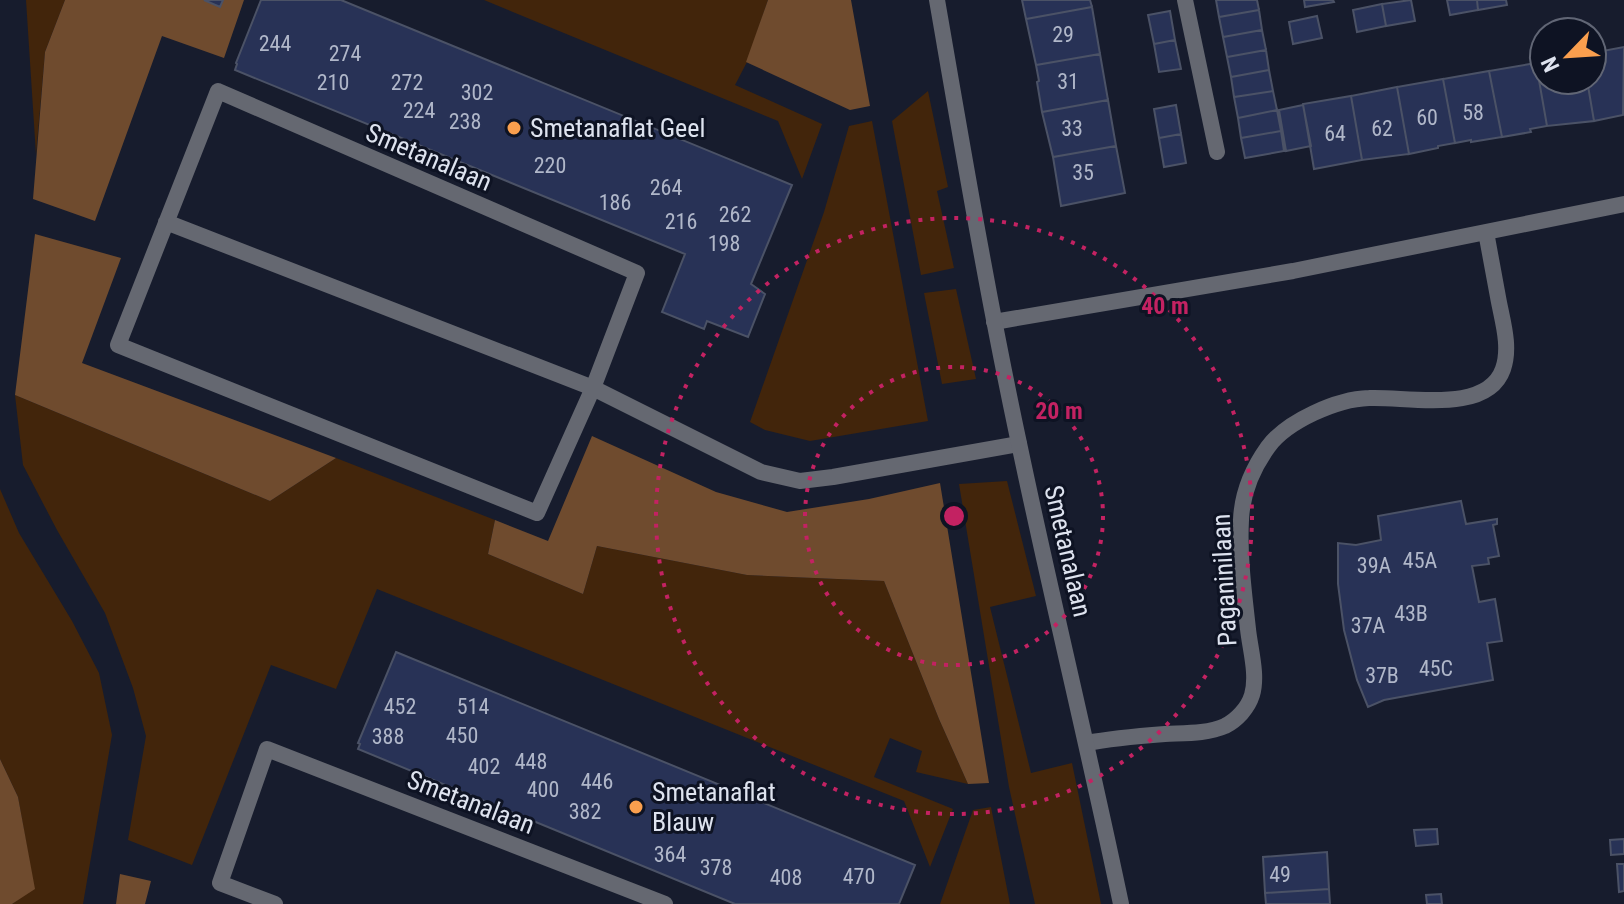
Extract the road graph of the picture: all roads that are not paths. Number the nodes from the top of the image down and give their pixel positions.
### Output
1 (937, 0) edge
2 (1185, 0) edge
3 (1217, 152) dead end
4 (1624, 204) edge
5 (166, 222) junction
6 (1486, 232) junction
7 (994, 322) junction
8 (593, 388) junction
9 (1019, 444) junction
10 (1087, 743) junction
11 (275, 904) edge
12 (665, 904) edge
13 (1121, 904) edge

1 - 7 street, Smetanalaan
2 - 3 street
4 - 6 street
5 - 8 street
5 - 8 street, Smetanalaan
5 - 8 street, Smetanalaan
6 - 7 street
6 - 10 street, Paganinilaan
7 - 9 street, Smetanalaan
8 - 9 street
9 - 10 street, Smetanalaan
10 - 13 street, Smetanalaan
11 - 12 street, Smetanalaan

